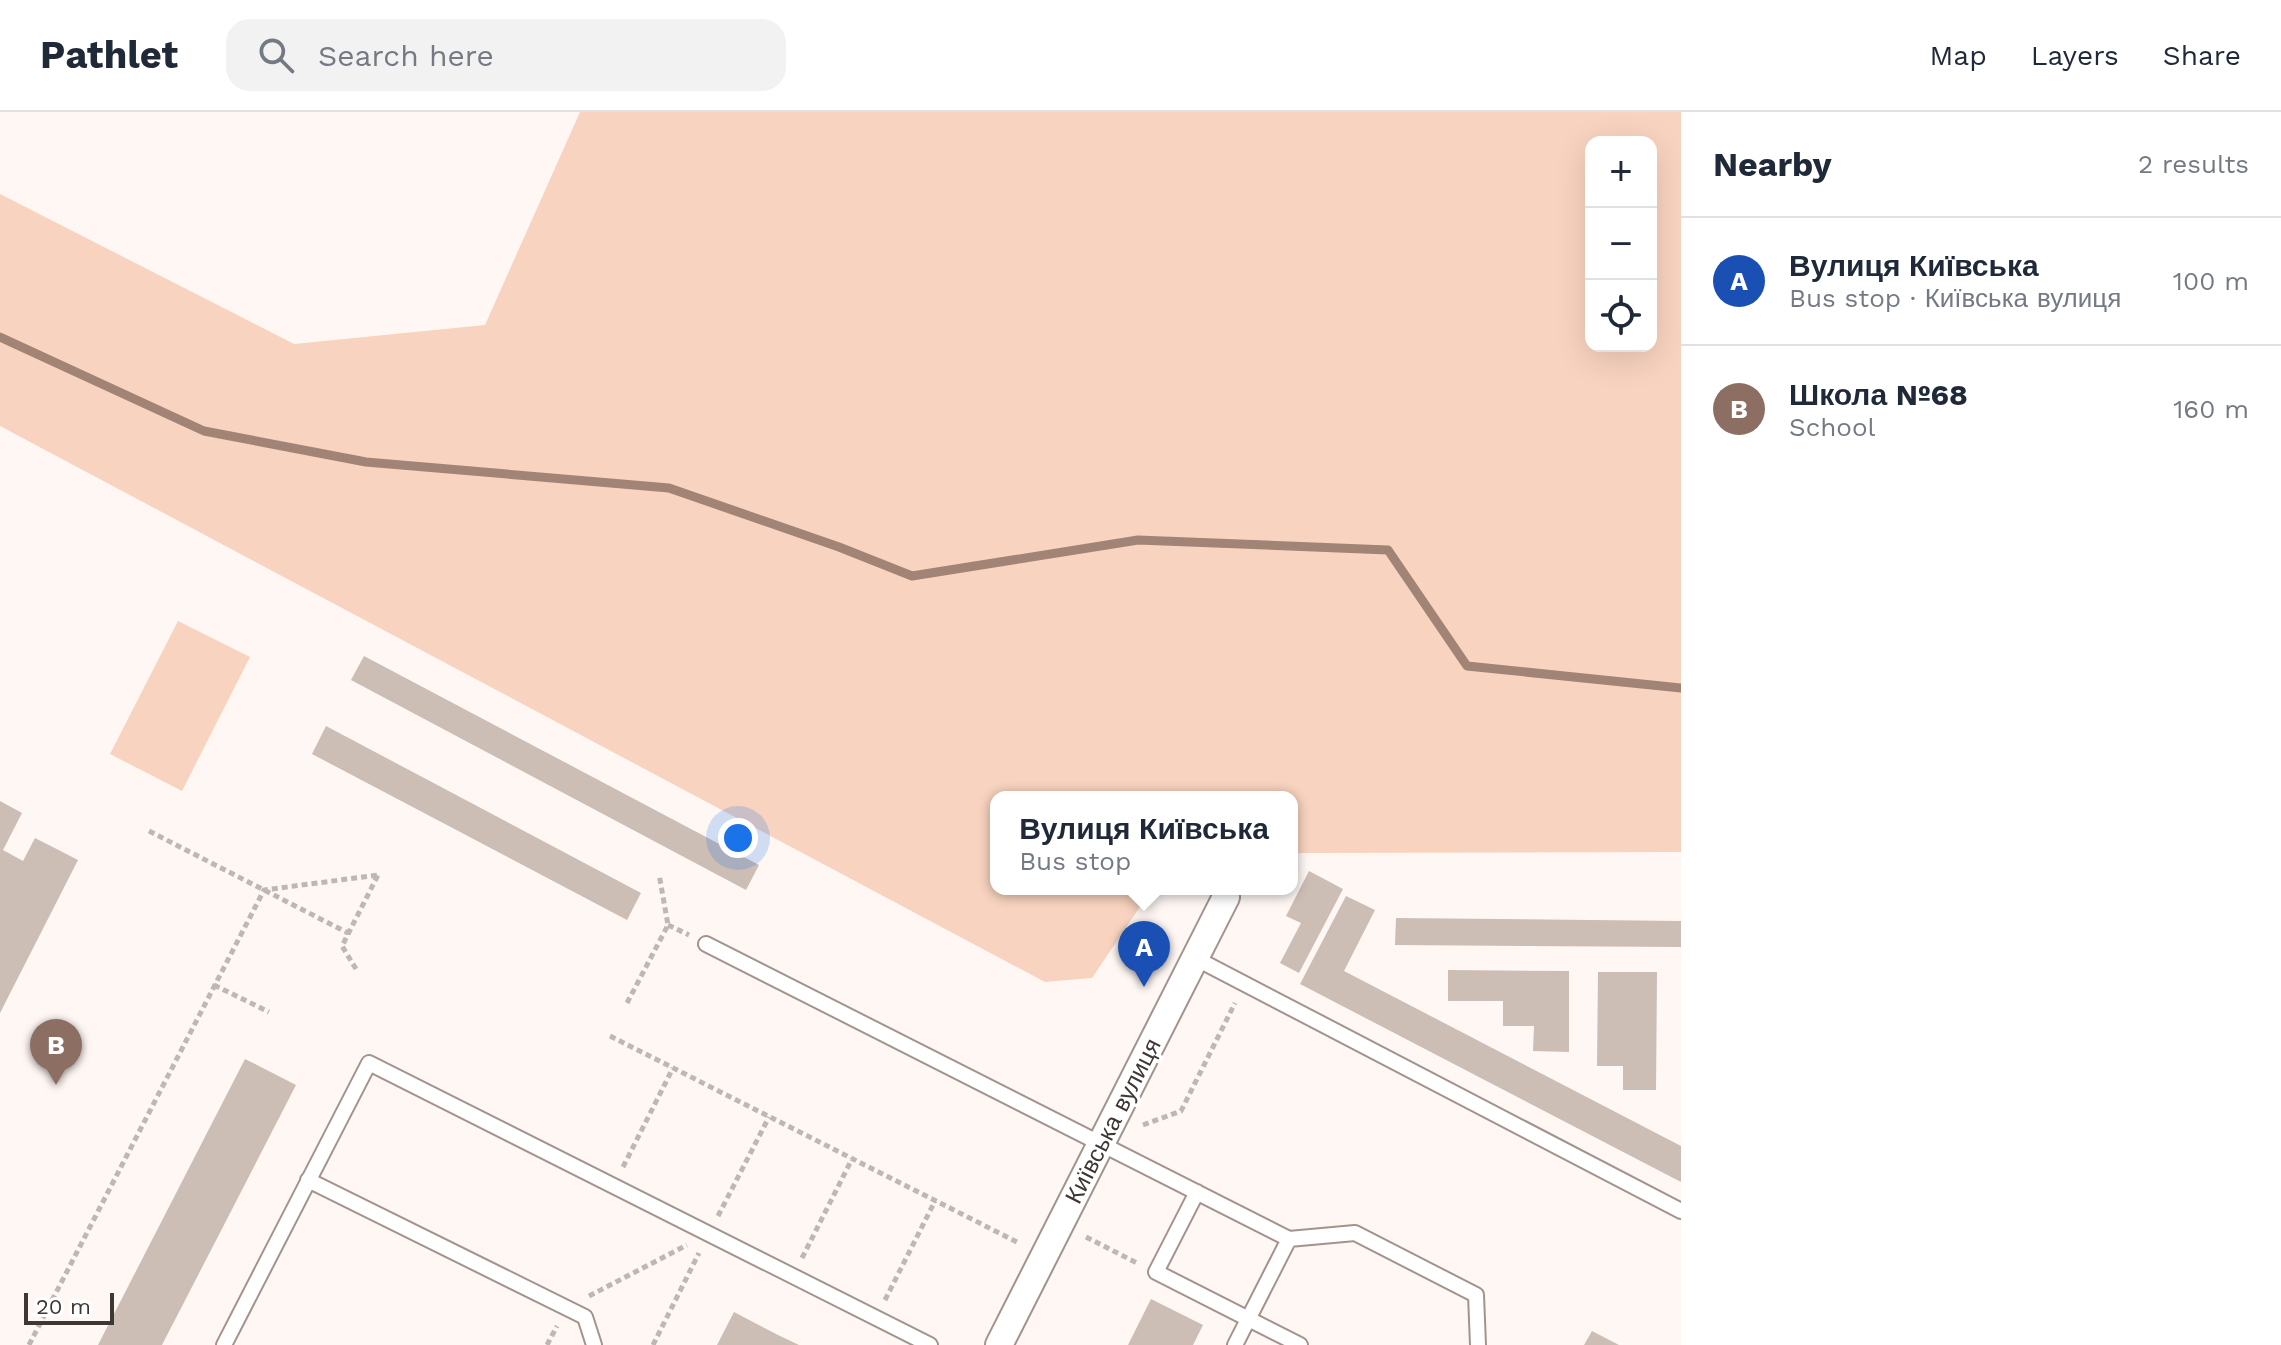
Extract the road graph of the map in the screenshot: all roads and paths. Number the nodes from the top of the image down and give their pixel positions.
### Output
1 (149, 831) dead end
2 (659, 874) dead end
3 (264, 890) junction
4 (1226, 897) dead end
5 (348, 933) junction
6 (706, 944) dead end
7 (1195, 958) junction
8 (356, 969) dead end
9 (1245, 984) junction
10 (214, 985) junction
11 (627, 1003) dead end
12 (269, 1012) dead end
13 (610, 1036) dead end
14 (673, 1068) junction
15 (1144, 1123) dead end
16 (1101, 1144) junction
17 (852, 1159) junction
18 (308, 1180) junction
19 (614, 1186) junction
20 (1197, 1192) junction
21 (935, 1201) junction
22 (1681, 1211) edge
23 (709, 1234) junction
24 (1086, 1237) dead end
25 (1289, 1239) junction
26 (1019, 1243) dead end
27 (1156, 1272) junction
28 (793, 1276) junction
29 (566, 1308) junction
30 (876, 1318) junction
31 (1248, 1319) junction
32 (29, 1345) edge
33 (224, 1345) edge
34 (594, 1345) edge
35 (930, 1345) edge
36 (999, 1345) edge
37 (1235, 1345) edge
38 (1300, 1345) edge
39 (1478, 1345) edge

1 - 3 path
2 - 11 path
3 - 5 path
3 - 5 path
3 - 10 path
4 - 7 street, Київська вулиця
5 - 8 path
6 - 16 lane
7 - 9 lane
7 - 16 street, Київська вулиця
9 - 15 path
9 - 22 lane
10 - 12 path
10 - 32 path
13 - 14 path
14 - 17 path
14 - 19 path
16 - 20 lane
16 - 36 street, Київська вулиця
17 - 21 path
17 - 28 path
18 - 19 lane
18 - 29 lane
18 - 33 lane
19 - 23 lane
20 - 25 lane
20 - 27 lane
21 - 26 path
21 - 30 path
23 - 28 lane
23 - 29 path
24 - 27 path
25 - 31 lane
25 - 39 lane
27 - 31 lane
28 - 30 lane
29 - 34 lane
30 - 35 lane
31 - 37 lane
31 - 38 lane

